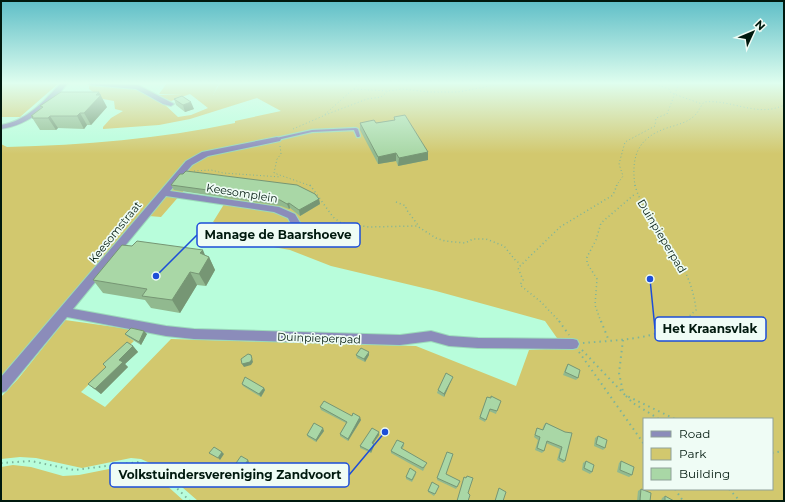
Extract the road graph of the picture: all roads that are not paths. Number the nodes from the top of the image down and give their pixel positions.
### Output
1 (41, 106) edge
2 (1, 127) edge
3 (358, 136) dead end
4 (277, 140) joint
5 (163, 193) junction
6 (290, 238) dead end
7 (65, 312) junction
8 (574, 344) road end
9 (1, 387) edge

1 - 2 street
3 - 4 lane
4 - 5 street, Keesomstraat
5 - 6 street, Keesomplein
5 - 7 street, Keesomstraat
7 - 8 street, Duinpieperpad
7 - 9 street, Keesomstraat

